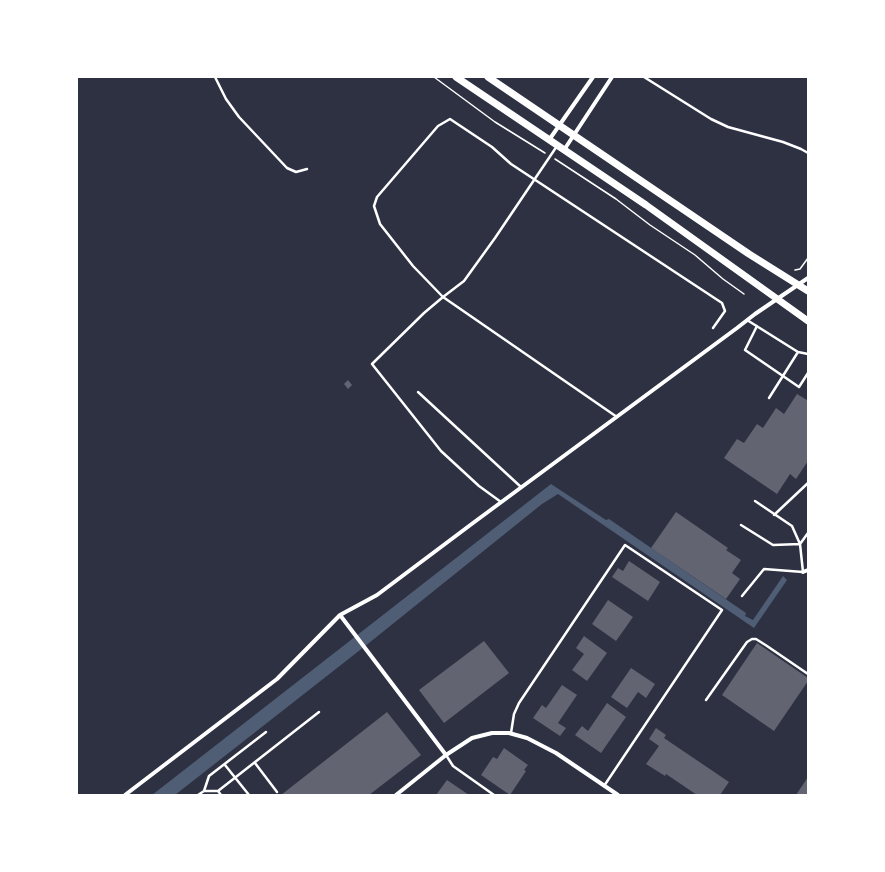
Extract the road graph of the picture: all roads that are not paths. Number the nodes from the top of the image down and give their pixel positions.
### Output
1 (214, 77) edge
2 (456, 77) edge
3 (488, 77) edge
4 (592, 77) edge
5 (612, 77) edge
6 (644, 77) edge
7 (559, 125) junction
8 (574, 135) junction
9 (549, 140) junction
10 (557, 145) junction
11 (564, 150) junction
12 (808, 153) edge
13 (308, 169) dead end
14 (535, 179) junction
15 (808, 278) edge
16 (799, 284) junction
17 (808, 291) edge
18 (443, 297) junction
19 (777, 299) junction
20 (747, 320) junction
21 (808, 320) edge
22 (758, 326) junction
23 (713, 328) dead end
24 (798, 352) junction
25 (808, 354) edge
26 (808, 373) edge
27 (783, 376) junction
28 (418, 392) dead end
29 (769, 398) dead end
30 (617, 417) junction
31 (808, 483) edge
32 (521, 487) junction
33 (754, 501) dead end
34 (501, 502) junction
35 (774, 515) junction
36 (741, 525) dead end
37 (808, 534) edge
38 (800, 544) junction
39 (806, 571) edge
40 (742, 596) dead end
41 (340, 615) junction
42 (808, 674) edge
43 (706, 700) dead end
44 (319, 712) dead end
45 (266, 732) dead end
46 (511, 734) junction
47 (446, 755) junction
48 (255, 763) junction
49 (225, 765) junction
50 (235, 778) junction
51 (604, 786) junction
52 (204, 791) junction
53 (218, 791) junction
54 (277, 792) dead end
55 (125, 795) edge
56 (198, 795) edge
57 (220, 795) edge
58 (249, 795) edge
59 (396, 795) edge
60 (494, 795) edge
61 (618, 795) edge

1 - 13 lane
2 - 9 main road
3 - 7 main road
4 - 7 street
5 - 8 street
6 - 12 lane
7 - 8 main road
7 - 9 street
8 - 11 street
8 - 16 main road
9 - 10 main road
10 - 11 main road
10 - 14 lane
11 - 19 main road
14 - 18 lane
14 - 18 lane
14 - 23 lane
15 - 16 street
16 - 17 main road
16 - 19 street
18 - 30 lane
18 - 34 lane
19 - 20 street
19 - 21 main road
20 - 22 lane
20 - 30 street
22 - 24 lane
22 - 27 lane
24 - 25 lane
24 - 27 lane
26 - 27 lane
27 - 29 lane
28 - 32 lane
30 - 32 street
31 - 35 lane
32 - 34 street
33 - 35 lane
34 - 41 street
35 - 38 lane
36 - 38 lane
37 - 38 lane
38 - 39 lane
39 - 40 lane
41 - 47 street
41 - 55 street
42 - 43 lane
44 - 48 lane
45 - 49 lane
46 - 47 street
46 - 51 street
46 - 51 lane
47 - 59 street
47 - 60 lane
48 - 50 lane
48 - 54 lane
49 - 50 lane
49 - 52 lane
50 - 53 lane
50 - 58 lane
51 - 61 street
52 - 53 lane
52 - 56 lane
53 - 57 lane

